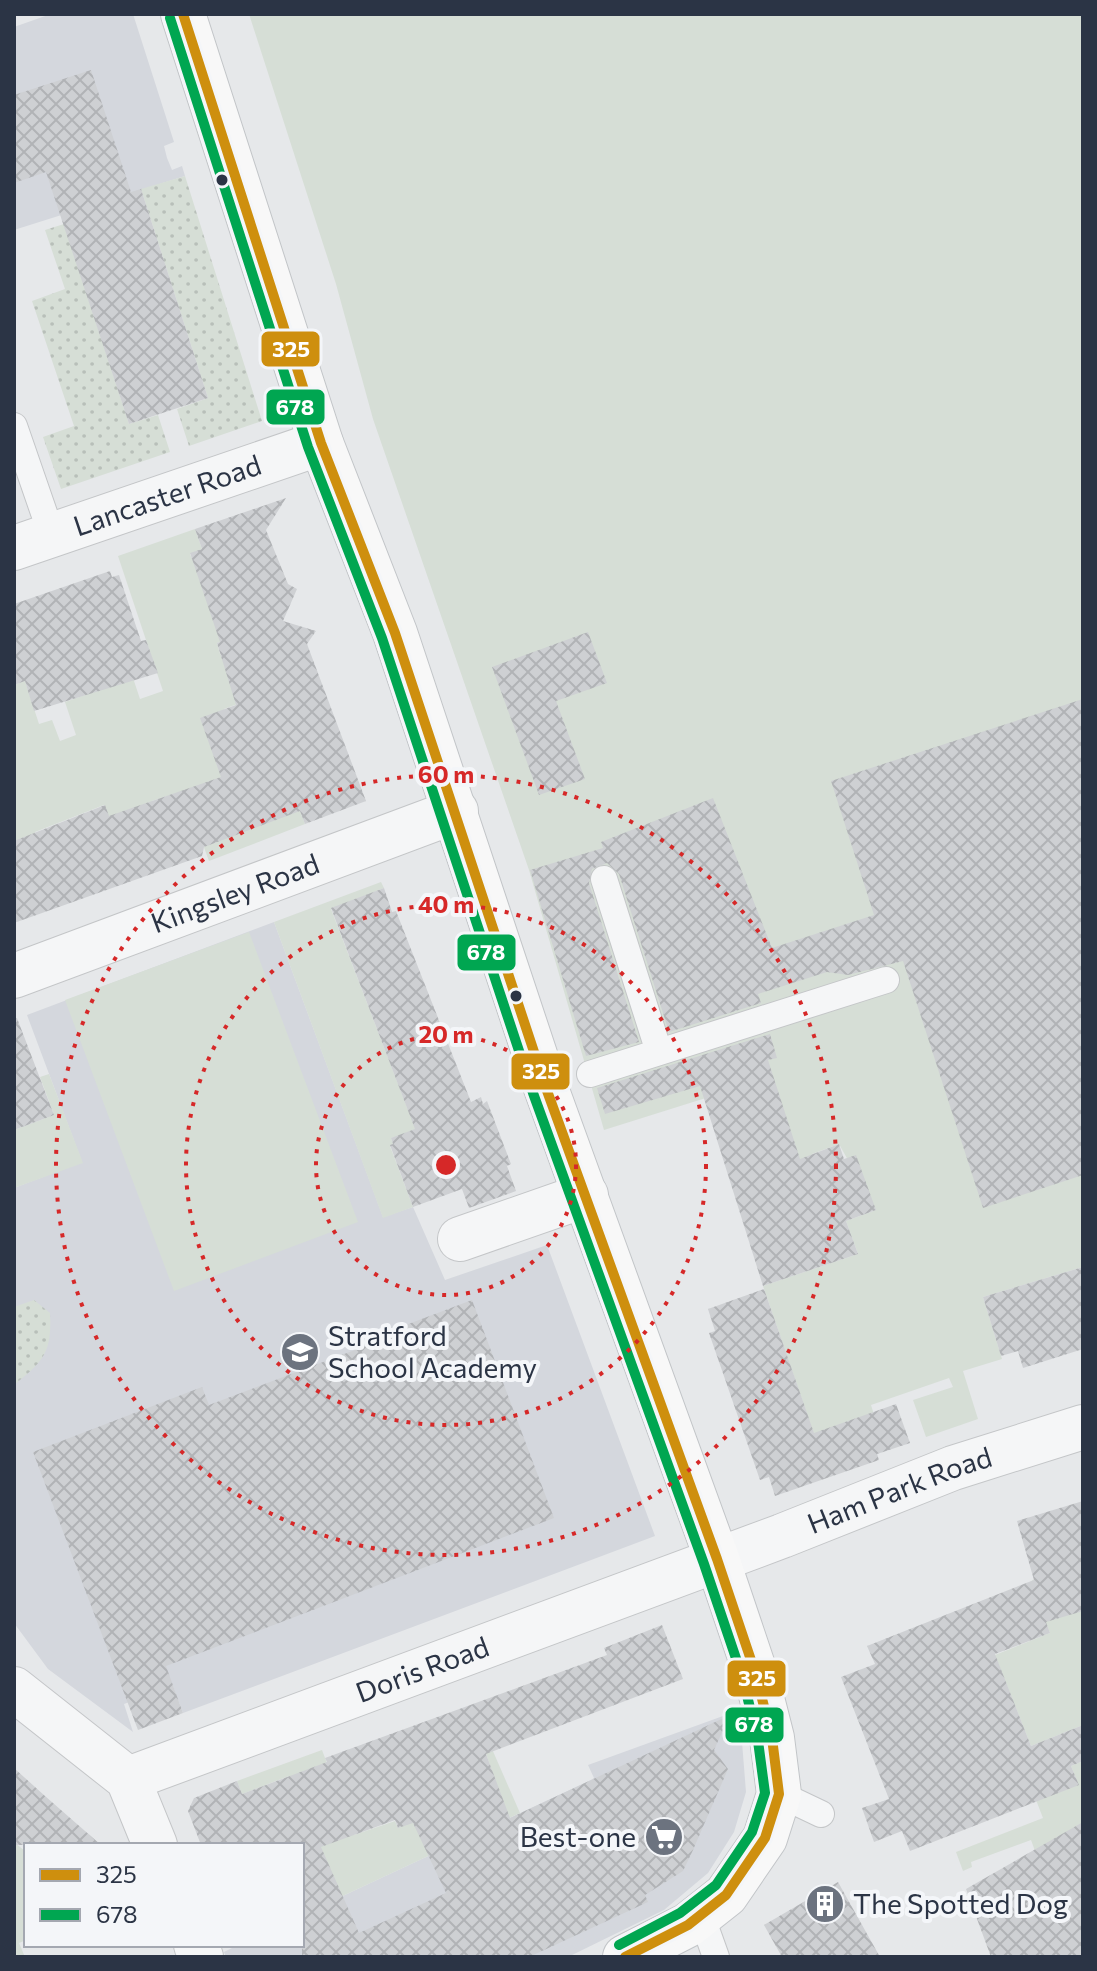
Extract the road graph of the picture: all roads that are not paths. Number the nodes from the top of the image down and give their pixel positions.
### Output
1 (183, 14) edge
2 (14, 426) edge
3 (321, 443) junction
4 (33, 542) edge
5 (456, 811) junction
6 (604, 879) dead end
7 (14, 976) edge
8 (886, 980) dead end
9 (659, 1052) junction
10 (590, 1074) dead end
11 (586, 1195) junction
12 (460, 1239) dead end
13 (1083, 1427) edge
14 (717, 1559) junction
15 (14, 1689) edge
16 (128, 1779) junction
17 (779, 1794) junction
18 (821, 1814) dead end
19 (154, 1843) edge
20 (701, 1915) junction
21 (625, 1957) edge
22 (716, 1957) edge

1 - 3 main road
2 - 4 lane
3 - 4 street, Lancaster Road
3 - 5 main road
5 - 7 street, Kingsley Road
5 - 11 main road
6 - 9 lane
8 - 9 lane
9 - 10 lane
11 - 12 street
11 - 14 main road
13 - 14 street, Ham Park Road
14 - 16 street, Doris Road
14 - 17 main road
15 - 16 street
16 - 19 street
17 - 18 lane
17 - 20 main road
20 - 21 main road
20 - 22 lane

